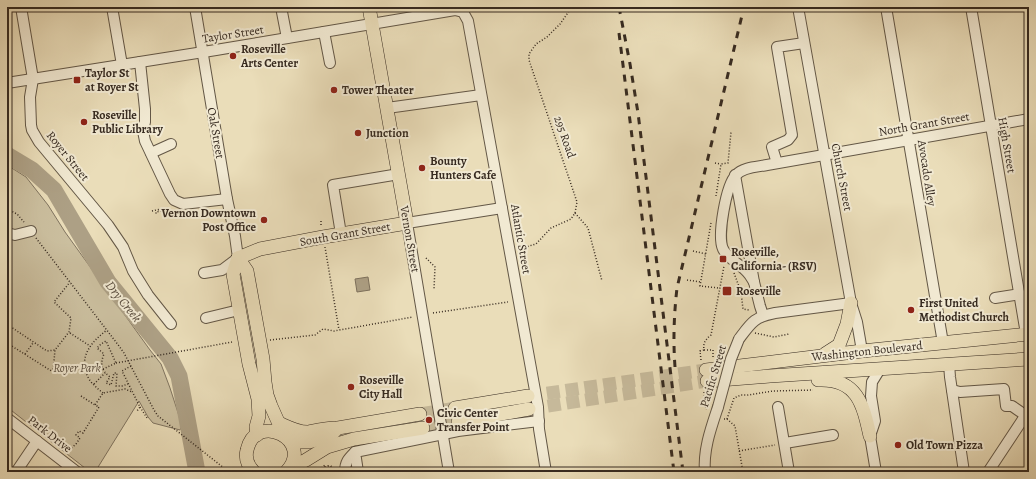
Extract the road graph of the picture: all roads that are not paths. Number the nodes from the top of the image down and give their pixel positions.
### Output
1 (21, 7) edge
2 (112, 7) edge
3 (194, 7) edge
4 (281, 7) edge
5 (369, 7) edge
6 (798, 7) edge
7 (886, 7) edge
8 (971, 7) edge
9 (438, 10) edge
10 (463, 12) joint
11 (372, 24) junction
12 (324, 32) junction
13 (287, 38) junction
14 (804, 43) junction
15 (202, 52) junction
16 (140, 62) junction
17 (330, 63) dead end
18 (122, 65) junction
19 (33, 79) junction
20 (7, 83) edge
21 (481, 95) junction
22 (387, 108) junction
23 (1029, 119) edge
24 (991, 126) junction
25 (909, 140) junction
26 (171, 144) dead end
27 (151, 153) junction
28 (824, 154) junction
29 (777, 163) junction
30 (399, 174) junction
31 (735, 176) junction
32 (227, 199) junction
33 (502, 208) junction
34 (407, 223) junction
35 (31, 231) road end
36 (7, 234) edge
37 (341, 234) junction
38 (238, 258) junction
39 (204, 273) dead end
40 (754, 282) junction
41 (1020, 294) junction
42 (995, 298) dead end
43 (851, 303) junction
44 (239, 310) junction
45 (759, 317) junction
46 (206, 318) dead end
47 (171, 324) dead end
48 (1027, 334) edge
49 (943, 343) junction
50 (862, 351) junction
51 (822, 356) junction
52 (1028, 358) edge
53 (949, 364) junction
54 (880, 369) junction
55 (770, 376) junction
56 (952, 390) junction
57 (455, 408) tunnel mouth
58 (778, 408) dead end
59 (1027, 412) edge
60 (420, 414) tunnel mouth
61 (8, 420) edge
62 (538, 421) junction
63 (458, 422) tunnel mouth
64 (338, 428) junction
65 (423, 428) tunnel mouth
66 (284, 432) junction
67 (443, 434) junction
68 (257, 435) junction
69 (834, 435) dead end
70 (870, 436) junction
71 (37, 441) junction
72 (784, 443) junction
73 (355, 452) junction
74 (295, 468) edge
75 (16, 472) edge
76 (77, 472) edge
77 (254, 472) edge
78 (345, 472) edge
79 (358, 472) edge
80 (449, 472) edge
81 (546, 472) edge
82 (705, 472) edge
83 (789, 472) edge
84 (876, 472) edge
85 (964, 472) edge
86 (988, 472) edge

1 - 19 street, Royer Street
2 - 18 street
3 - 15 street, Oak Street
4 - 13 street
5 - 11 main road, Vernon Street
6 - 14 street, Church Street
7 - 25 street, Avocado Alley
8 - 24 street, High Street
9 - 10 street, Taylor Street
9 - 11 street, Taylor Street
10 - 21 street, Atlantic Street
11 - 12 street, Taylor Street
11 - 22 main road, Vernon Street
12 - 13 street, Taylor Street
12 - 17 street
13 - 15 street, Taylor Street
14 - 28 street, Church Street
14 - 29 street
15 - 16 street, Taylor Street
15 - 32 street, Oak Street
16 - 18 street, Taylor Street
16 - 27 street
18 - 19 street, Taylor Street
19 - 20 street, Taylor Street
19 - 47 street, Royer Street
21 - 22 street
21 - 33 street, Atlantic Street
22 - 30 main road, Vernon Street
23 - 24 street, North Grant Street
24 - 25 street, North Grant Street
24 - 41 street, High Street
25 - 28 street, North Grant Street
25 - 49 street, Avocado Alley
26 - 27 street
27 - 32 street
28 - 29 street, North Grant Street
28 - 43 street, Church Street
29 - 31 street, North Grant Street
30 - 34 main road, Vernon Street
30 - 37 street
31 - 40 street
31 - 40 street
32 - 38 street, Oak Street
33 - 34 street, South Grant Street
33 - 62 street, Atlantic Street
34 - 37 main road, South Grant Street
34 - 67 street, Vernon Street
35 - 36 street
37 - 38 main road, South Grant Street
38 - 39 street
38 - 44 main road, Oak Street
38 - 66 main road, Oak Street
40 - 45 street
41 - 42 street
41 - 48 street, High Street
43 - 45 street
43 - 50 street, Church Street
43 - 51 main road
44 - 46 street
44 - 68 main road, Oak Street
45 - 82 street, Pacific Street, bridge
48 - 49 main road, Washington Boulevard
49 - 50 main road, Washington Boulevard
50 - 51 main road, Washington Boulevard
51 - 55 main road, Washington Boulevard
52 - 53 main road, Washington Boulevard
53 - 54 main road, Washington Boulevard
53 - 56 street
54 - 55 main road, Washington Boulevard
54 - 70 street
55 - 70 main road
56 - 59 street
56 - 85 street
57 - 63 main road
58 - 72 street
59 - 86 street
60 - 64 main road
61 - 71 street, Park Drive
62 - 67 street
62 - 81 street, Atlantic Street
64 - 66 main road
64 - 66 main road
65 - 74 main road
66 - 68 main road
66 - 74 main road, Oak Street
67 - 73 street
67 - 80 street, Vernon Street
68 - 77 main road
69 - 72 street
70 - 84 street
71 - 75 street
71 - 76 street, Park Drive
72 - 83 street
73 - 78 street
73 - 79 street

